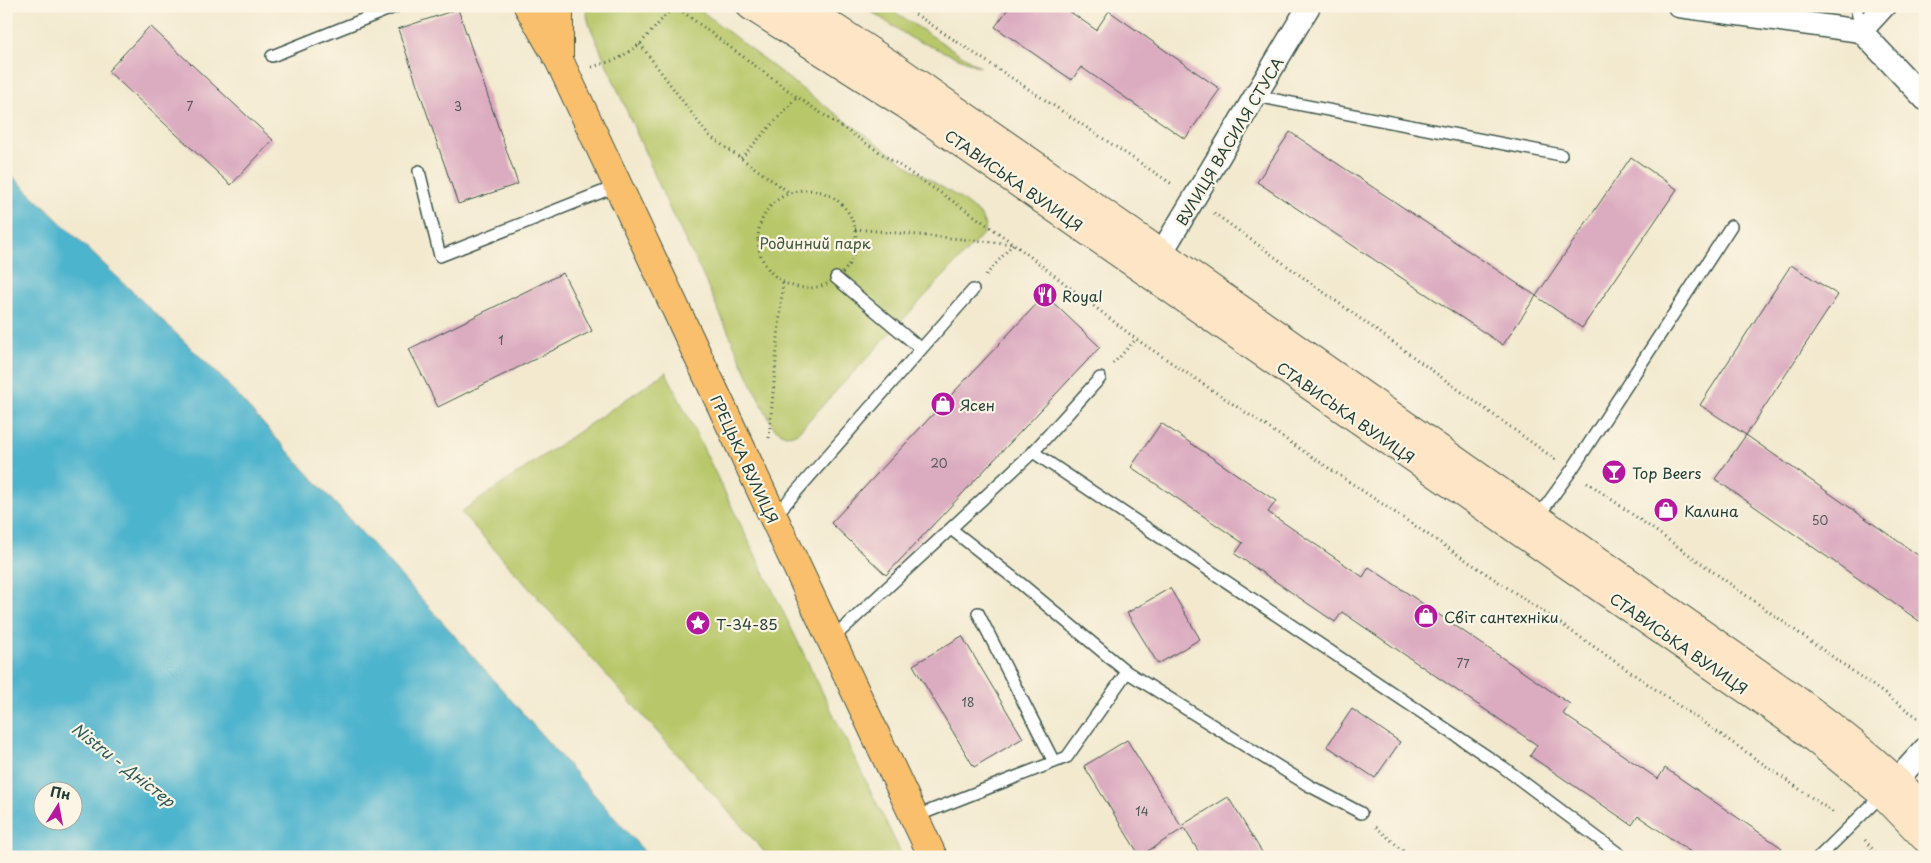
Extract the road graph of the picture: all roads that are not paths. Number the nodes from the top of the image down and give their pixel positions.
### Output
1 (397, 6) edge
2 (528, 6) edge
3 (559, 6) edge
4 (751, 6) edge
5 (801, 6) edge
6 (1309, 6) edge
7 (1679, 6) edge
8 (1856, 6) edge
9 (1884, 6) edge
10 (1861, 31) junction
11 (272, 56) dead end
12 (562, 67) junction
13 (1256, 96) junction
14 (1925, 99) edge
15 (1561, 155) dead end
16 (419, 171) dead end
17 (617, 186) junction
18 (1731, 226) dead end
19 (1155, 264) junction
20 (836, 278) road end
21 (973, 290) road end
22 (921, 349) junction
23 (1100, 378) road end
24 (1033, 452) junction
25 (773, 518) junction
26 (1531, 527) junction
27 (951, 529) junction
28 (978, 614) dead end
29 (830, 641) junction
30 (1127, 672) junction
31 (1925, 749) edge
32 (1054, 762) junction
33 (1890, 788) junction
34 (1925, 810) edge
35 (1361, 813) road end
36 (914, 817) junction
37 (1925, 838) edge
38 (933, 857) edge
39 (1623, 857) edge
40 (1819, 857) edge

1 - 11 lane
2 - 12 highway, ГРЕЦЬКА ВУЛИЦЯ
3 - 12 highway, ГРЕЦЬКА ВУЛИЦЯ
4 - 19 main road, СТАВИСЬКА ВУЛИЦЯ
5 - 19 main road, СТАВИСЬКА ВУЛИЦЯ
6 - 13 street, ВУЛИЦЯ ВАСИЛЯ СТУСА
7 - 10 street
8 - 10 lane
9 - 10 street
10 - 14 street
12 - 17 highway, ГРЕЦЬКА ВУЛИЦЯ
13 - 15 lane
13 - 19 street, ВУЛИЦЯ ВАСИЛЯ СТУСА
16 - 17 lane
17 - 25 highway, ГРЕЦЬКА ВУЛИЦЯ
18 - 26 lane
19 - 26 main road, СТАВИСЬКА ВУЛИЦЯ
20 - 22 lane
21 - 22 lane
22 - 25 lane
23 - 24 lane
24 - 27 lane
24 - 39 lane
25 - 29 highway, ГРЕЦЬКА ВУЛИЦЯ
26 - 33 main road, СТАВИСЬКА ВУЛИЦЯ
27 - 29 lane
27 - 30 lane
28 - 32 lane
29 - 36 highway, ГРЕЦЬКА ВУЛИЦЯ
30 - 32 lane
30 - 35 lane
31 - 33 street
32 - 36 lane
33 - 34 main road, СТАВИСЬКА ВУЛИЦЯ
33 - 37 main road, СТАВИСЬКА ВУЛИЦЯ
33 - 40 lane
36 - 38 highway, ГРЕЦЬКА ВУЛИЦЯ

